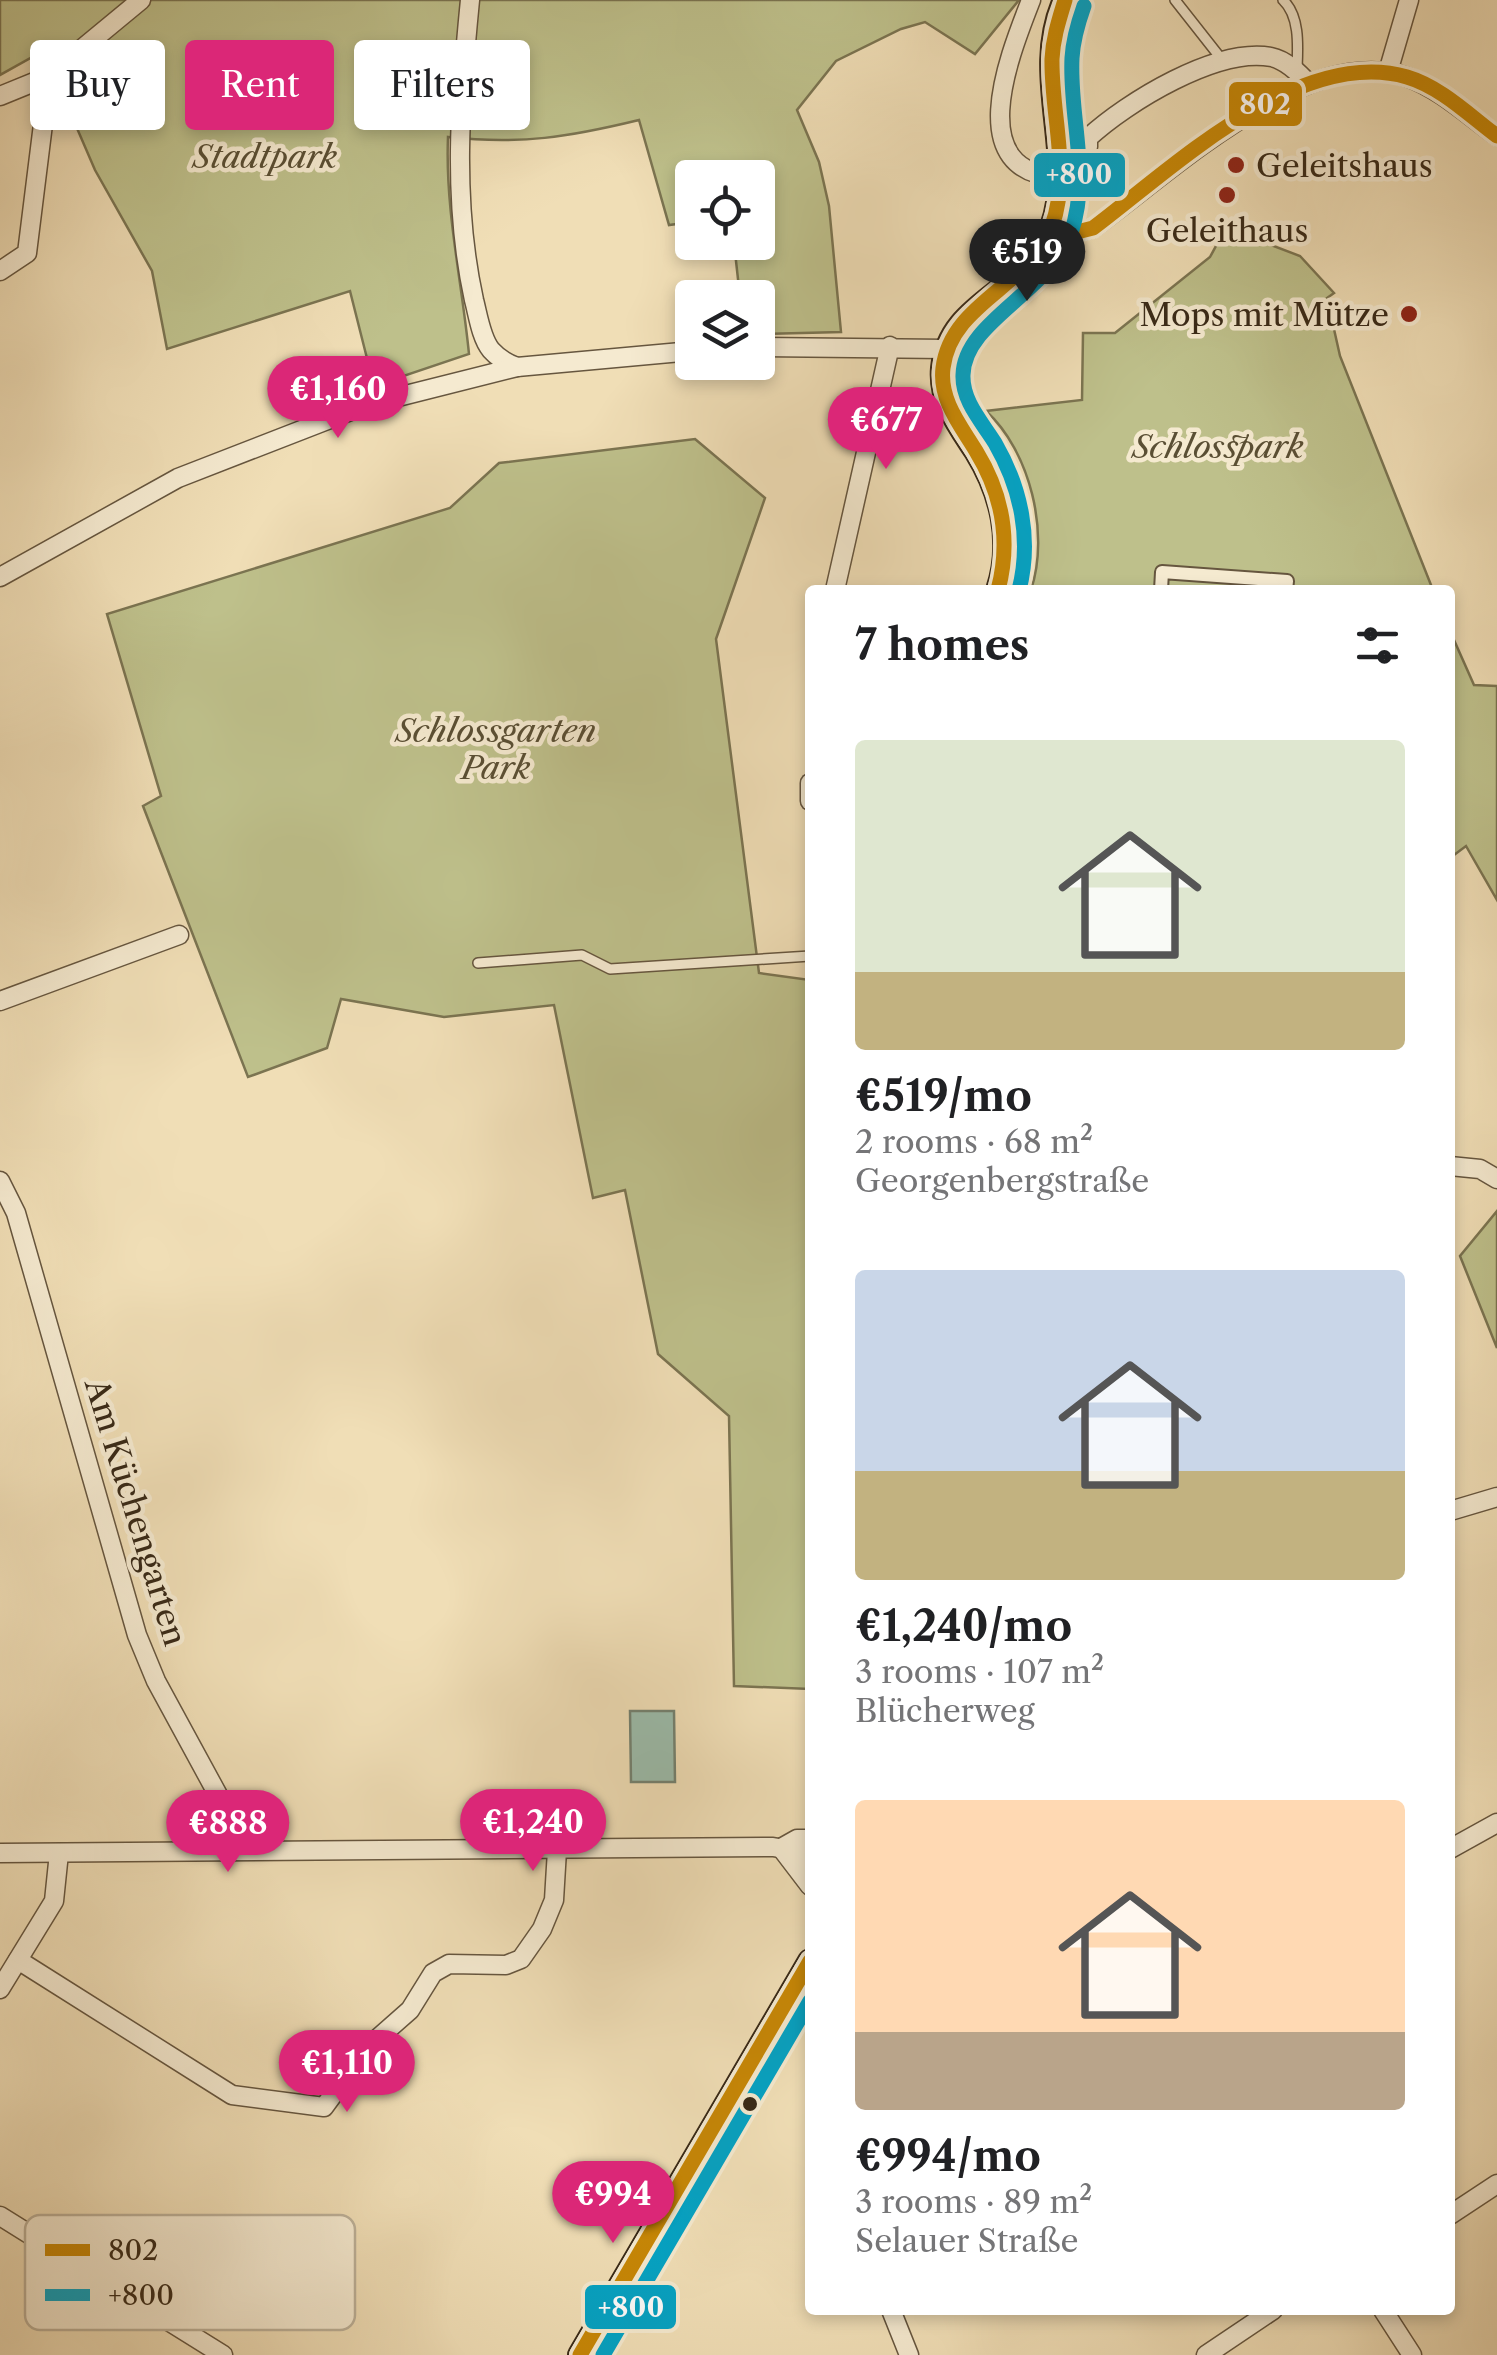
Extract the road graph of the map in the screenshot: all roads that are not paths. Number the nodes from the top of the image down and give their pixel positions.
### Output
1 (141, 0) edge
2 (470, 0) edge
3 (1031, 0) edge
4 (1065, 0) edge
5 (1174, 0) edge
6 (1283, 0) edge
7 (1408, 0) edge
8 (93, 40) edge
9 (1224, 61) junction
10 (1388, 72) junction
11 (1303, 77) junction
12 (30, 84) edge
13 (0, 96) edge
14 (42, 130) edge
15 (1497, 136) edge
16 (1088, 147) dead end
17 (1059, 177) junction
18 (1051, 228) junction
19 (0, 271) edge
20 (890, 346) junction
21 (775, 348) edge
22 (946, 349) junction
23 (675, 353) edge
24 (517, 367) junction
25 (0, 576) edge
26 (836, 585) edge
27 (999, 585) edge
28 (1161, 585) edge
29 (1286, 585) edge
30 (179, 935) dead end
31 (805, 956) edge
32 (478, 963) dead end
33 (0, 1001) edge
34 (1455, 1166) edge
35 (1497, 1179) edge
36 (0, 1182) edge
37 (1497, 1497) edge
38 (1455, 1510) edge
39 (1497, 1823) edge
40 (805, 1840) edge
41 (1455, 1846) edge
42 (780, 1848) junction
43 (558, 1850) junction
44 (232, 1851) junction
45 (0, 1853) edge
46 (59, 1853) junction
47 (805, 1856) edge
48 (805, 1880) edge
49 (18, 1960) junction
50 (0, 1989) edge
51 (802, 1995) edge
52 (1497, 2184) edge
53 (1455, 2212) edge
54 (0, 2216) edge
55 (25, 2232) edge
56 (893, 2315) edge
57 (1266, 2315) edge
58 (1386, 2315) edge
59 (183, 2330) edge
60 (223, 2355) edge
61 (580, 2355) edge
62 (909, 2355) edge
63 (1206, 2355) edge
64 (1412, 2355) edge

1 - 8 street
2 - 24 street
3 - 17 street
4 - 17 main road
5 - 9 lane
6 - 11 lane
7 - 10 street
9 - 11 street
9 - 16 street
10 - 11 street
10 - 15 street
11 - 18 street
12 - 13 street
14 - 19 street
17 - 18 main road
18 - 22 main road
20 - 21 street
20 - 22 street
20 - 26 street
22 - 27 main road
23 - 24 street
24 - 25 street
28 - 29 street
30 - 33 street
31 - 32 lane
34 - 35 street
36 - 44 street, Am Küchengarten
37 - 38 street
39 - 41 street
40 - 42 street
42 - 43 street
42 - 47 street
42 - 48 street
43 - 44 street
43 - 49 street
44 - 46 street
45 - 46 street
46 - 49 street
49 - 50 street
51 - 61 main road
52 - 53 street
54 - 55 street
56 - 62 street
57 - 63 street
58 - 64 street
59 - 60 street

